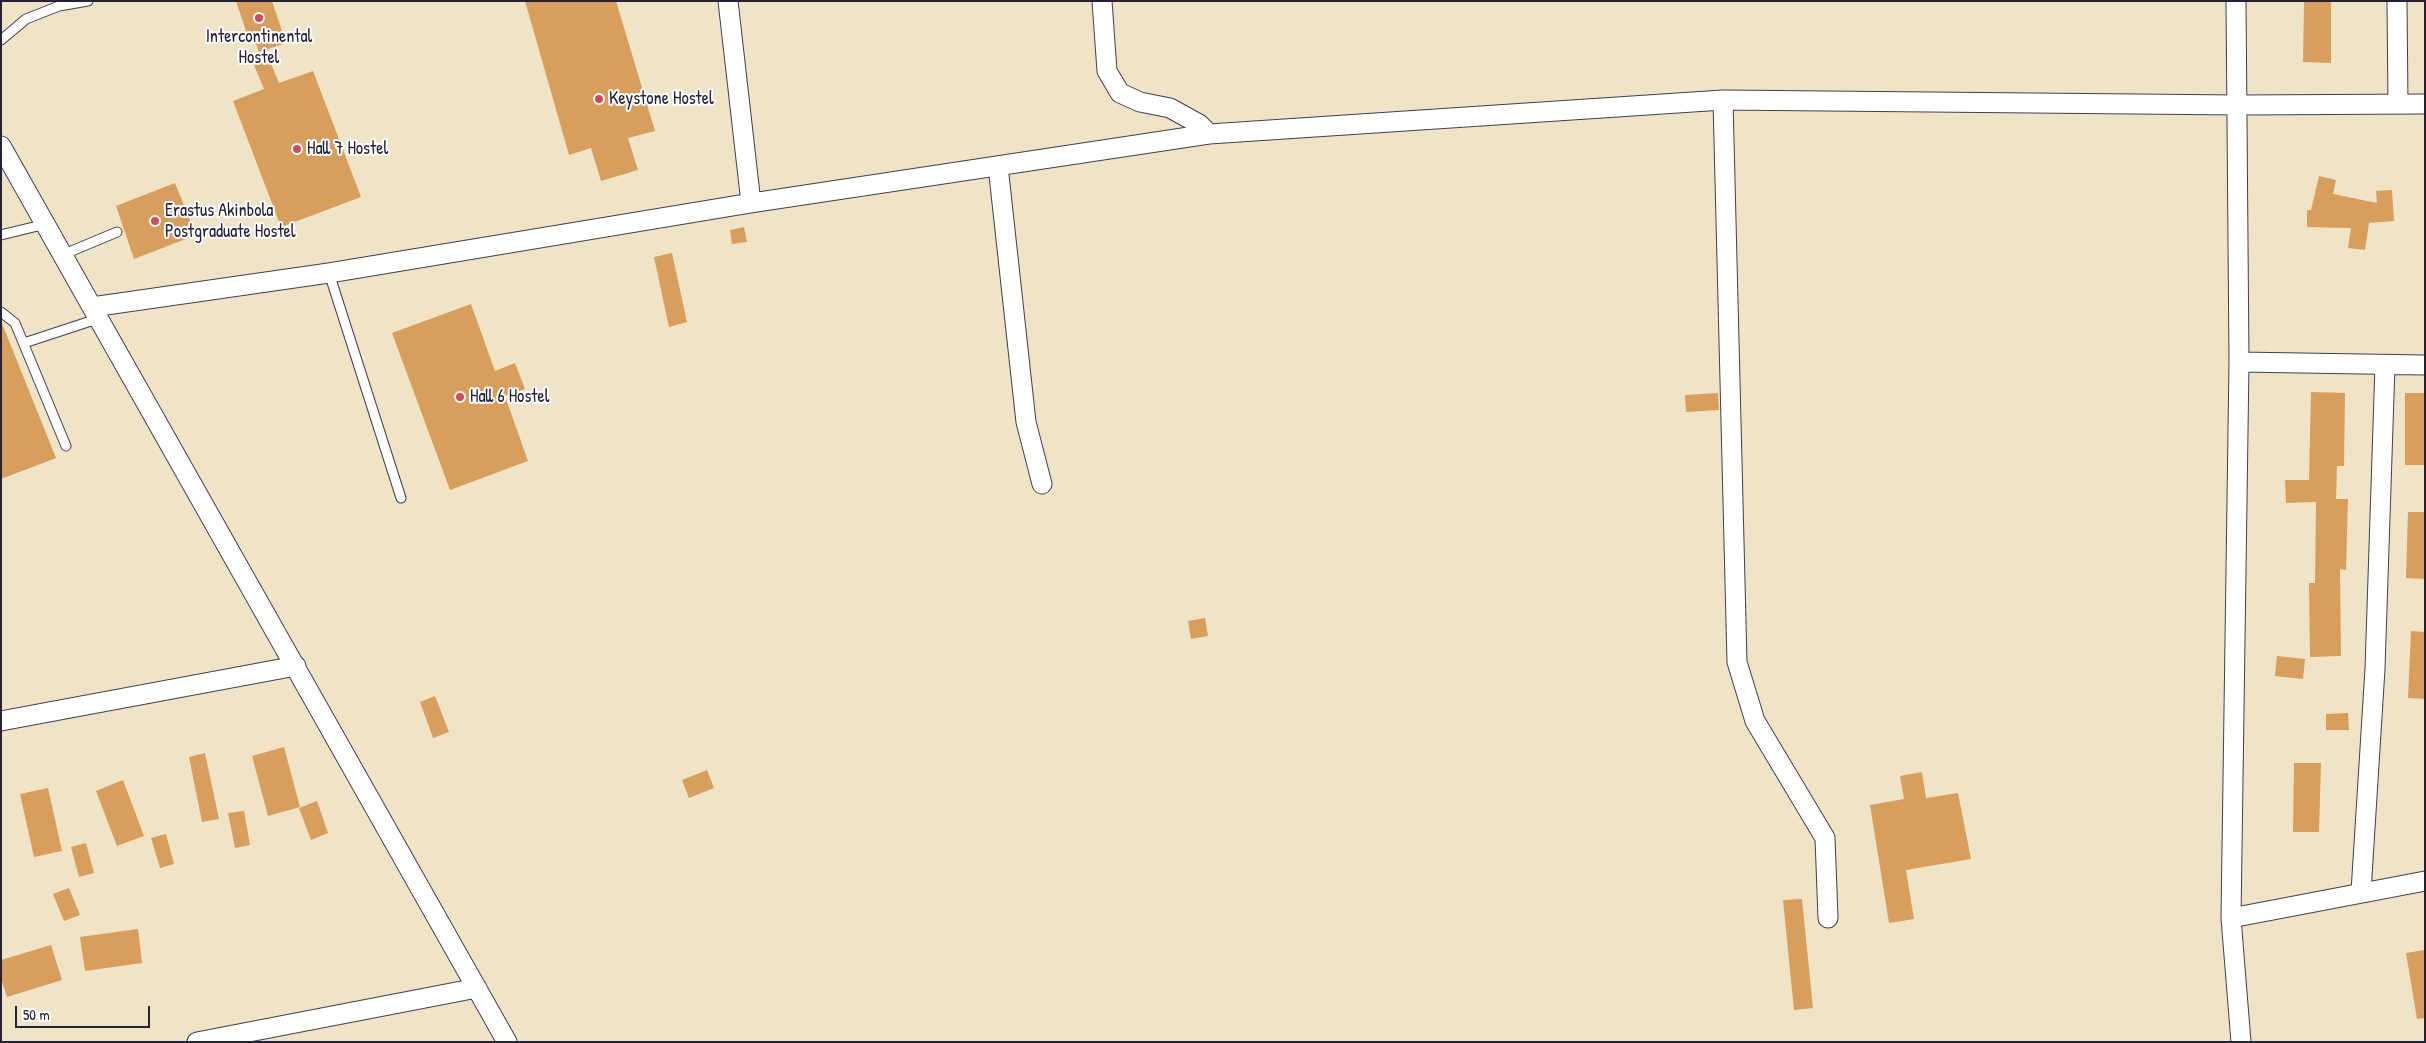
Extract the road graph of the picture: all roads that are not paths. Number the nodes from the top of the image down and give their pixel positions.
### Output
1 (88, 1) edge
2 (728, 1) edge
3 (1102, 1) edge
4 (2236, 1) edge
5 (2396, 1) edge
6 (1, 40) edge
7 (1723, 100) junction
8 (2398, 104) junction
9 (2425, 104) edge
10 (2238, 105) junction
11 (1209, 134) junction
12 (1, 146) edge
13 (998, 166) junction
14 (751, 203) junction
15 (46, 224) junction
16 (117, 232) dead end
17 (1, 235) edge
18 (62, 256) junction
19 (329, 273) junction
20 (1, 312) edge
21 (95, 313) junction
22 (24, 343) junction
23 (2239, 362) junction
24 (2385, 365) junction
25 (2425, 366) edge
26 (66, 446) dead end
27 (1042, 484) dead end
28 (401, 498) dead end
29 (296, 666) junction
30 (1, 721) edge
31 (2425, 881) edge
32 (2361, 892) junction
33 (1828, 918) dead end
34 (2231, 918) junction
35 (477, 988) junction
36 (197, 1042) edge
37 (507, 1042) edge
38 (2241, 1042) edge

1 - 6 lane
2 - 14 street
3 - 11 street
4 - 10 street
5 - 8 street
7 - 10 street
7 - 11 street
7 - 33 street
8 - 9 street
8 - 10 street
10 - 23 street
11 - 13 street
12 - 15 street
13 - 14 street
13 - 27 street
14 - 19 street
15 - 17 lane
15 - 18 street
16 - 18 lane
18 - 21 street
19 - 21 street
19 - 28 lane
20 - 22 lane
21 - 22 lane
21 - 29 street
22 - 26 lane
23 - 24 street
23 - 34 street
24 - 25 street
24 - 32 street
29 - 30 street
29 - 35 street
31 - 32 street
32 - 34 street
34 - 38 street
35 - 36 street
35 - 37 street

